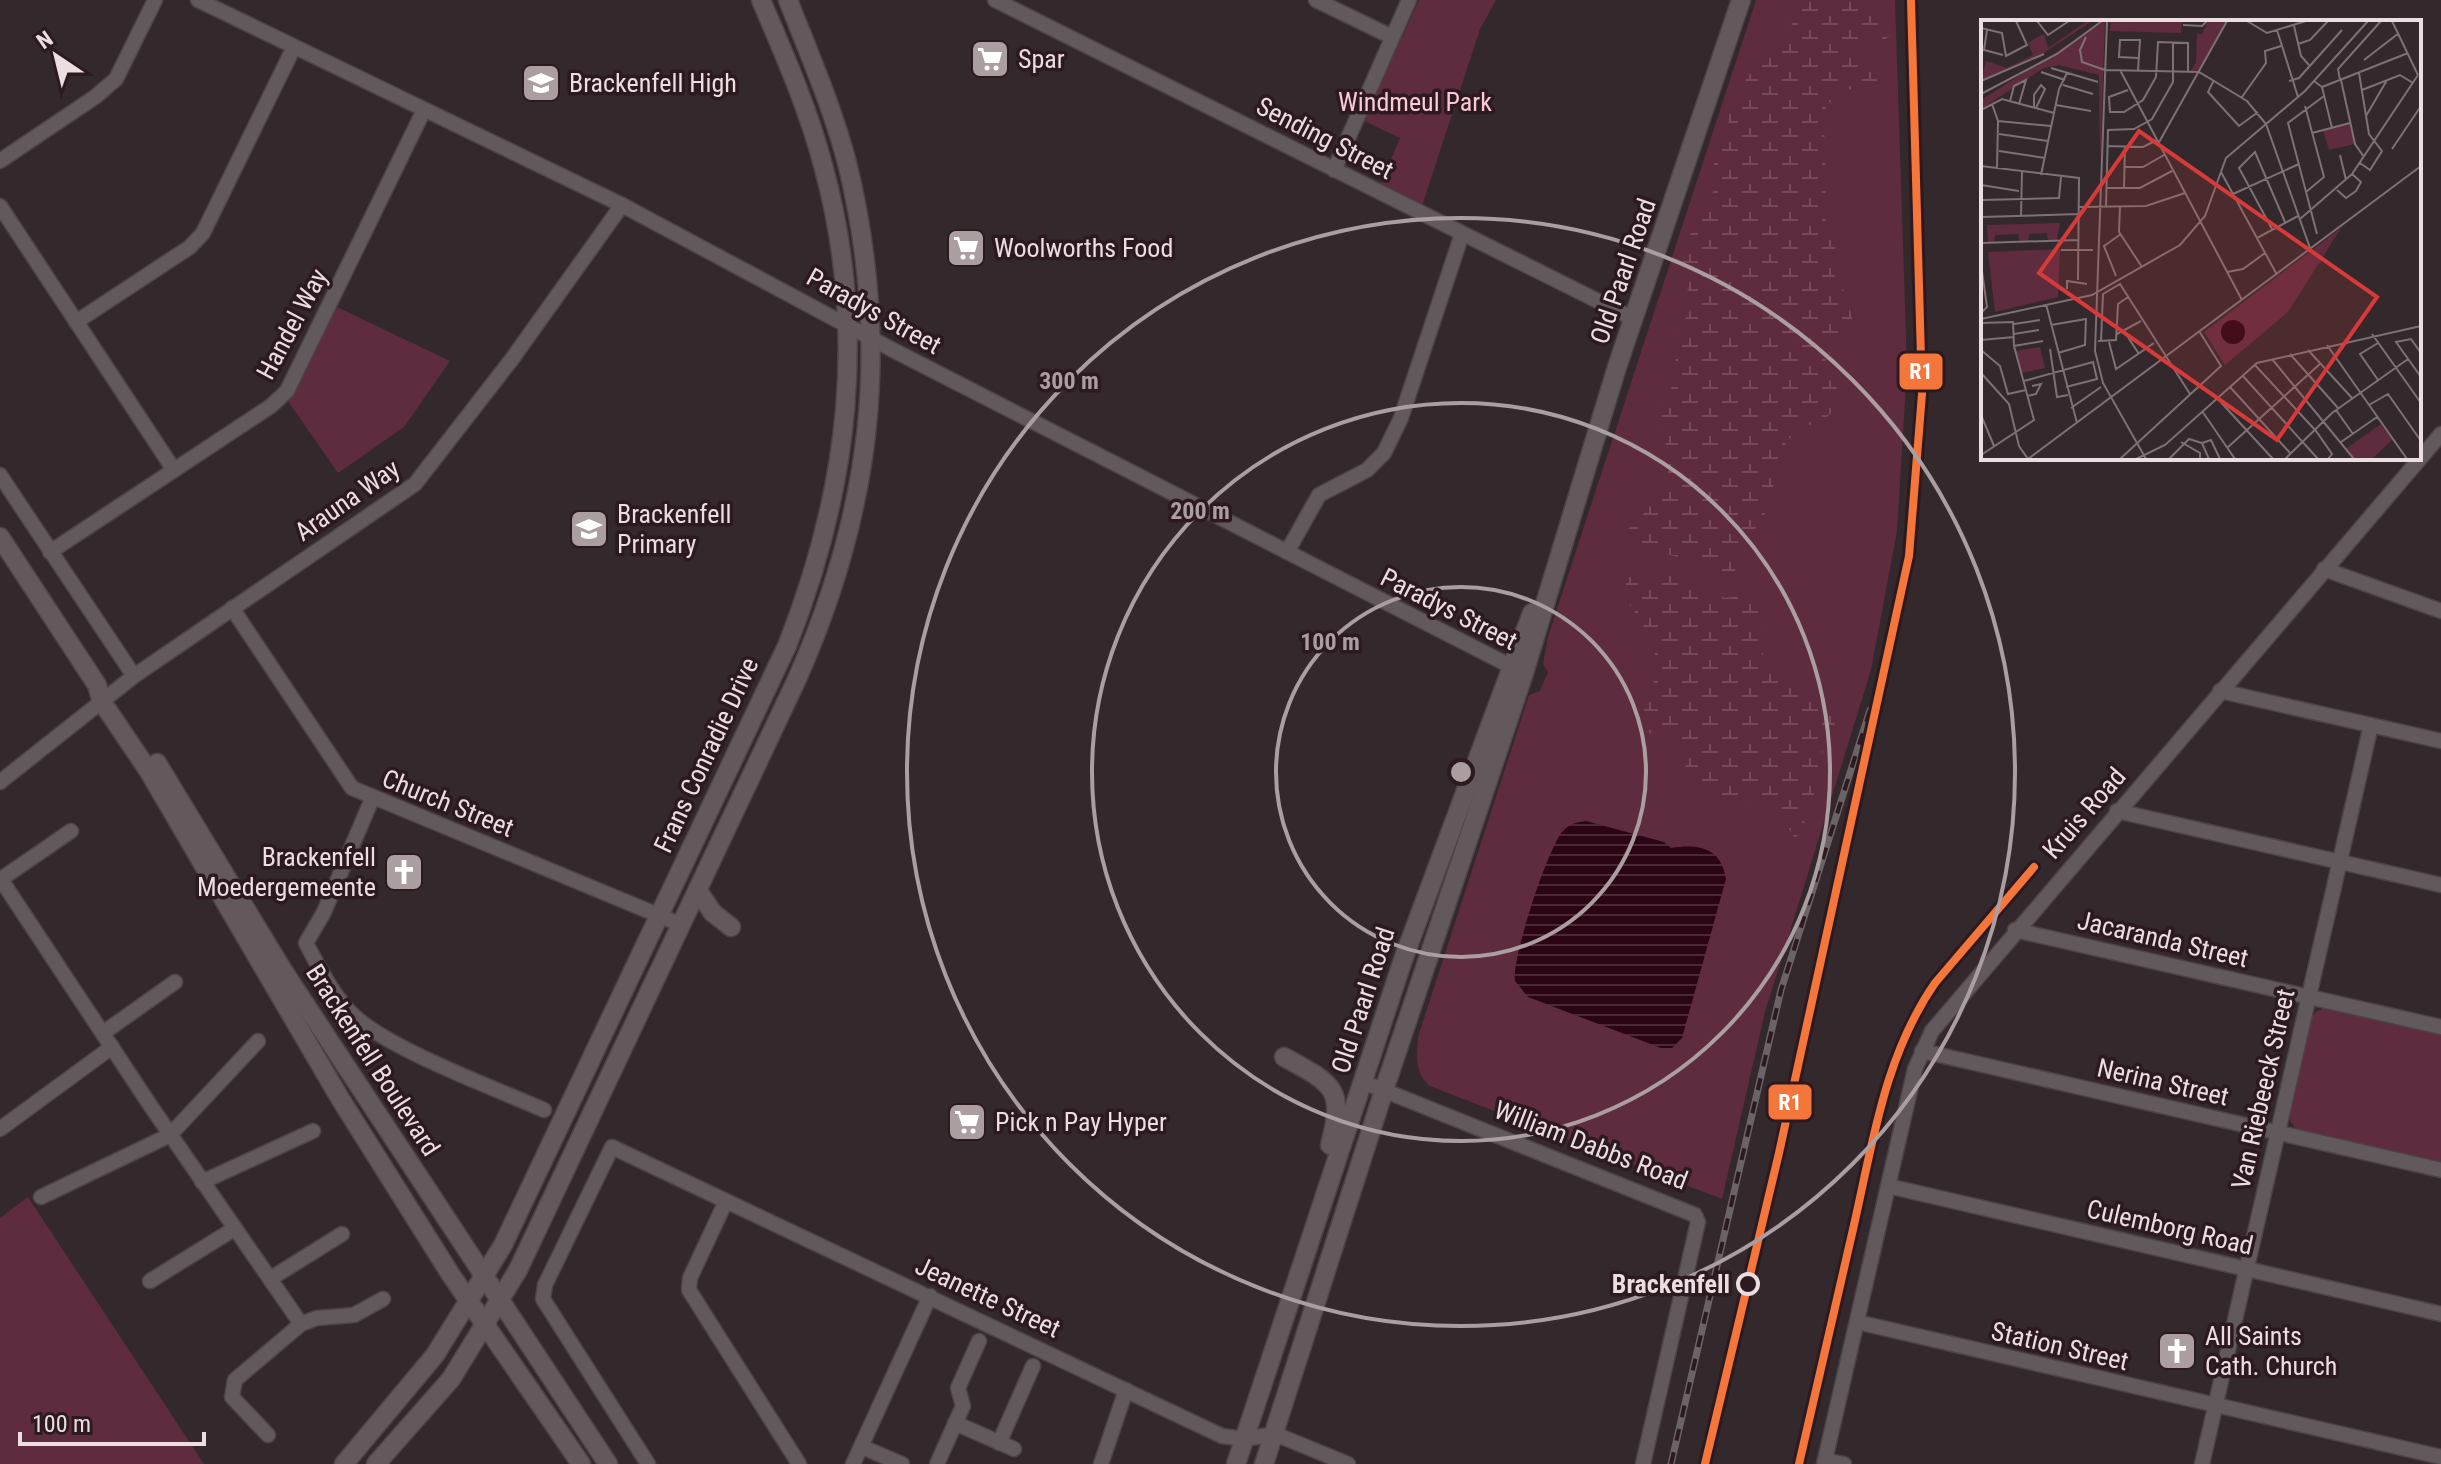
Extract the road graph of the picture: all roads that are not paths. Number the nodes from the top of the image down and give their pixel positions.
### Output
1 (155, 0) edge
2 (199, 0) edge
3 (761, 0) edge
4 (788, 0) edge
5 (995, 0) edge
6 (1316, 0) edge
7 (1409, 0) edge
8 (1741, 0) edge
9 (1390, 36) junction
10 (294, 47) junction
11 (424, 110) junction
12 (0, 161) edge
13 (1334, 170) junction
14 (622, 205) junction
15 (0, 206) edge
16 (1462, 234) junction
17 (1634, 319) junction
18 (76, 322) junction
19 (849, 325) junction
20 (871, 338) junction
21 (2441, 434) edge
22 (2421, 457) edge
23 (2418, 460) edge
24 (174, 470) junction
25 (0, 475) edge
26 (0, 537) edge
27 (50, 552) junction
28 (1287, 552) junction
29 (2324, 569) junction
30 (232, 608) junction
31 (2441, 611) edge
32 (1517, 670) junction
33 (134, 676) junction
34 (2220, 691) junction
35 (103, 694) junction
36 (2371, 725) junction
37 (2441, 741) edge
38 (0, 782) edge
39 (372, 799) junction
40 (2117, 811) junction
41 (71, 831) dead end
42 (2340, 862) junction
43 (1, 878) edge
44 (2441, 885) edge
45 (698, 891) junction
46 (659, 915) junction
47 (682, 925) junction
48 (731, 927) dead end
49 (2015, 930) junction
50 (175, 982) dead end
51 (2309, 996) junction
52 (2441, 1027) edge
53 (103, 1033) junction
54 (258, 1041) dead end
55 (112, 1047) junction
56 (1922, 1051) junction
57 (1284, 1057) dead end
58 (1363, 1082) junction
59 (1384, 1090) junction
60 (544, 1110) dead end
61 (0, 1129) edge
62 (313, 1131) dead end
63 (2278, 1132) junction
64 (170, 1135) junction
65 (2441, 1170) edge
66 (202, 1182) junction
67 (1888, 1186) junction
68 (41, 1197) dead end
69 (726, 1201) junction
70 (1318, 1219) junction
71 (234, 1229) junction
72 (342, 1234) dead end
73 (2247, 1269) junction
74 (484, 1277) junction
75 (270, 1279) junction
76 (150, 1281) dead end
77 (930, 1296) junction
78 (383, 1299) dead end
79 (470, 1300) junction
80 (501, 1301) junction
81 (2441, 1314) edge
82 (1857, 1322) junction
83 (301, 1324) junction
84 (487, 1324) junction
85 (979, 1341) dead end
86 (1033, 1366) dead end
87 (1126, 1390) junction
88 (2215, 1406) junction
89 (955, 1423) junction
90 (1275, 1434) junction
91 (268, 1435) dead end
92 (1245, 1439) junction
93 (999, 1443) junction
94 (862, 1447) junction
95 (1014, 1449) dead end
96 (2441, 1457) edge
97 (1824, 1462) edge
98 (344, 1464) edge
99 (376, 1464) edge
100 (581, 1464) edge
101 (608, 1464) edge
102 (648, 1464) edge
103 (799, 1464) edge
104 (853, 1464) edge
105 (902, 1464) edge
106 (937, 1464) edge
107 (1101, 1464) edge
108 (1236, 1464) edge
109 (1264, 1464) edge
110 (1348, 1464) edge
111 (1643, 1464) edge
112 (1844, 1464) edge
113 (2202, 1464) edge

1 - 12 street
2 - 10 street, Paradys Street
3 - 19 street, Frans Conradie Drive
4 - 20 street, Frans Conradie Drive
5 - 13 street, Sending Street
6 - 9 street
7 - 9 street
8 - 17 street, Old Paarl Road
9 - 13 street
10 - 11 street, Paradys Street
10 - 18 street
11 - 14 street, Paradys Street
11 - 24 street, Handel Way
13 - 16 street, Sending Street
14 - 19 street, Paradys Street
14 - 30 street, Arauna Way
15 - 18 street
16 - 17 street, Sending Street
16 - 28 street
17 - 32 street, Old Paarl Road
18 - 24 street
19 - 20 street, Paradys Street
19 - 46 street, Frans Conradie Drive
20 - 28 street, Paradys Street
20 - 45 street, Frans Conradie Drive
21 - 22 street, Kruis Road
23 - 29 street, Kruis Road
24 - 27 street, Handel Way
25 - 27 street
26 - 35 street, Brackenfell Boulevard
27 - 33 street
28 - 32 street, Paradys Street
29 - 31 street
29 - 34 street, Kruis Road
30 - 33 street, Arauna Way
30 - 39 street, Church Street
32 - 58 street, Old Paarl Road
32 - 59 street, Old Paarl Road
33 - 35 street, Arauna Way
34 - 36 street
34 - 40 street, Kruis Road
35 - 38 street, Arauna Way
35 - 74 street, Brackenfell Boulevard
35 - 79 street, Brackenfell Boulevard
36 - 37 street
36 - 42 street, Van Riebeeck Street
39 - 46 street, Church Street
39 - 60 street
40 - 42 street
40 - 49 street, Kruis Road
41 - 43 street
42 - 44 street
42 - 51 street, Van Riebeeck Street
43 - 53 street
45 - 47 street, Frans Conradie Drive
45 - 48 street
46 - 47 street, Church Street
46 - 74 street, Frans Conradie Drive
47 - 80 street, Frans Conradie Drive
49 - 51 street, Jacaranda Street
49 - 56 street, Kruis Road
50 - 53 street
51 - 52 street, Jacaranda Street
51 - 63 street, Van Riebeeck Street
53 - 55 street
54 - 64 street
55 - 61 street
55 - 64 street
56 - 63 street, Nerina Street
56 - 67 street, Kruis Road
57 - 70 street
58 - 59 street, William Dabbs Road
58 - 70 street, Old Paarl Road
59 - 90 street, Old Paarl Road
59 - 111 street, William Dabbs Road
62 - 66 street
63 - 65 street, Nerina Street
63 - 73 street, Van Riebeeck Street
64 - 66 street
64 - 68 street
66 - 71 street
67 - 73 street, Culemborg Road
67 - 82 street, Kruis Road
69 - 77 street, Jeanette Street
69 - 102 street, Jeanette Street
69 - 103 street
70 - 92 street, Old Paarl Road
71 - 75 street
71 - 76 street
72 - 75 street
73 - 81 street, Culemborg Road
73 - 88 street, Van Riebeeck Street
74 - 79 street, Frans Conradie Drive
74 - 80 street, Brackenfell Boulevard
75 - 83 street
77 - 87 street, Jeanette Street
77 - 94 street
78 - 83 street
79 - 84 street, Brackenfell Boulevard
79 - 98 street, Frans Conradie Drive
80 - 84 street, Frans Conradie Drive
80 - 101 street, Brackenfell Boulevard
82 - 88 street, Station Street
82 - 97 street, Kruis Road
83 - 91 street
84 - 99 street, Frans Conradie Drive
84 - 100 street, Brackenfell Boulevard
85 - 89 street
86 - 93 street
87 - 92 street, Jeanette Street
87 - 107 street
88 - 96 street, Station Street
88 - 113 street, Van Riebeeck Street
89 - 93 street
89 - 106 street
90 - 92 street, Jeanette Street
90 - 109 street, Old Paarl Road
90 - 110 street
92 - 108 street, Old Paarl Road
93 - 95 street
94 - 104 street
94 - 105 street
97 - 112 street

